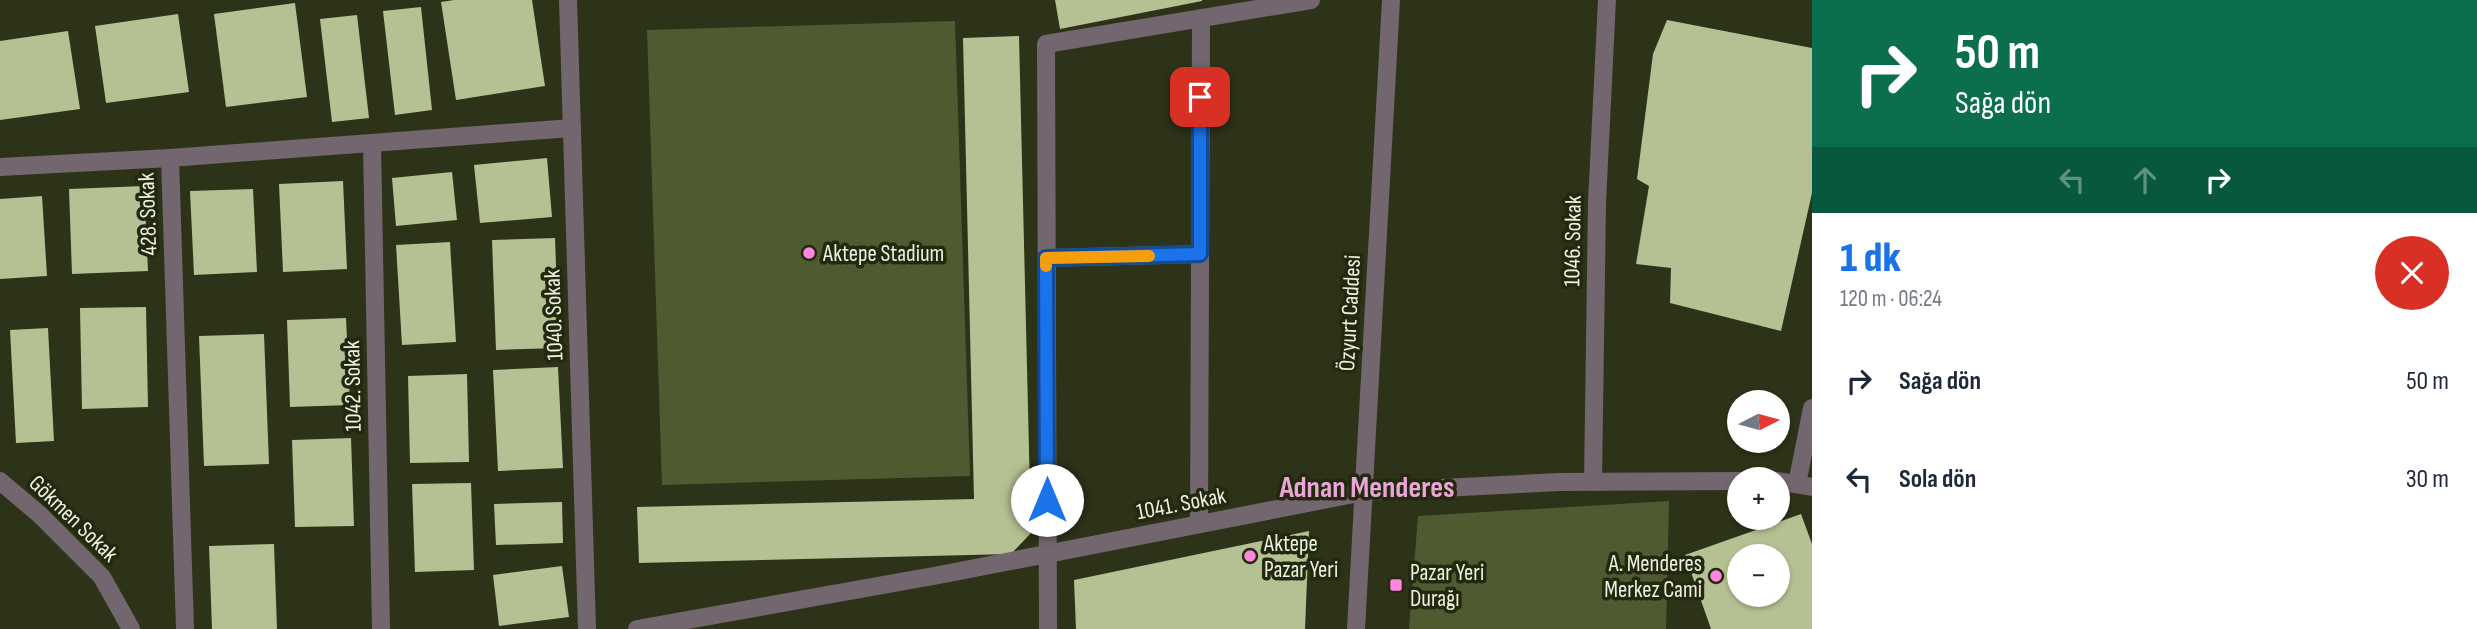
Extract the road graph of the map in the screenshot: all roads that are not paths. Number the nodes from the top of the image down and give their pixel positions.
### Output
1 (568, 0) edge
2 (1311, 0) edge
3 (1391, 0) edge
4 (1607, 0) edge
5 (1201, 18) junction
6 (572, 128) junction
7 (372, 143) junction
8 (170, 158) junction
9 (0, 167) edge
10 (1200, 254) junction
11 (1046, 258) junction
12 (1812, 408) edge
13 (0, 481) edge
14 (1727, 481) edge
15 (1592, 482) junction
16 (1804, 485) edge
17 (1364, 492) junction
18 (1199, 524) junction
19 (1047, 553) junction
20 (131, 629) edge
21 (185, 629) edge
22 (382, 629) edge
23 (587, 629) edge
24 (638, 629) edge
25 (1048, 629) edge
26 (1356, 629) edge

1 - 6 street, 1040. Sokak
2 - 5 street
3 - 17 street, Özyurt Caddesi
4 - 15 street, 1046. Sokak
5 - 10 street
5 - 11 street
6 - 7 street, 428. Sokak
6 - 23 street, 1040. Sokak
7 - 8 street, 428. Sokak
7 - 22 street, 1042. Sokak
8 - 9 street
8 - 21 street, 428. Sokak
10 - 11 street
10 - 18 street
11 - 19 street
12 - 16 street
13 - 20 street, Gökmen Sokak
14 - 15 street, 1041. Sokak
15 - 17 street, 1041. Sokak
17 - 18 street, 1041. Sokak
17 - 26 street, Özyurt Caddesi
18 - 19 street, 1041. Sokak
19 - 24 street, 1041. Sokak
19 - 25 street

